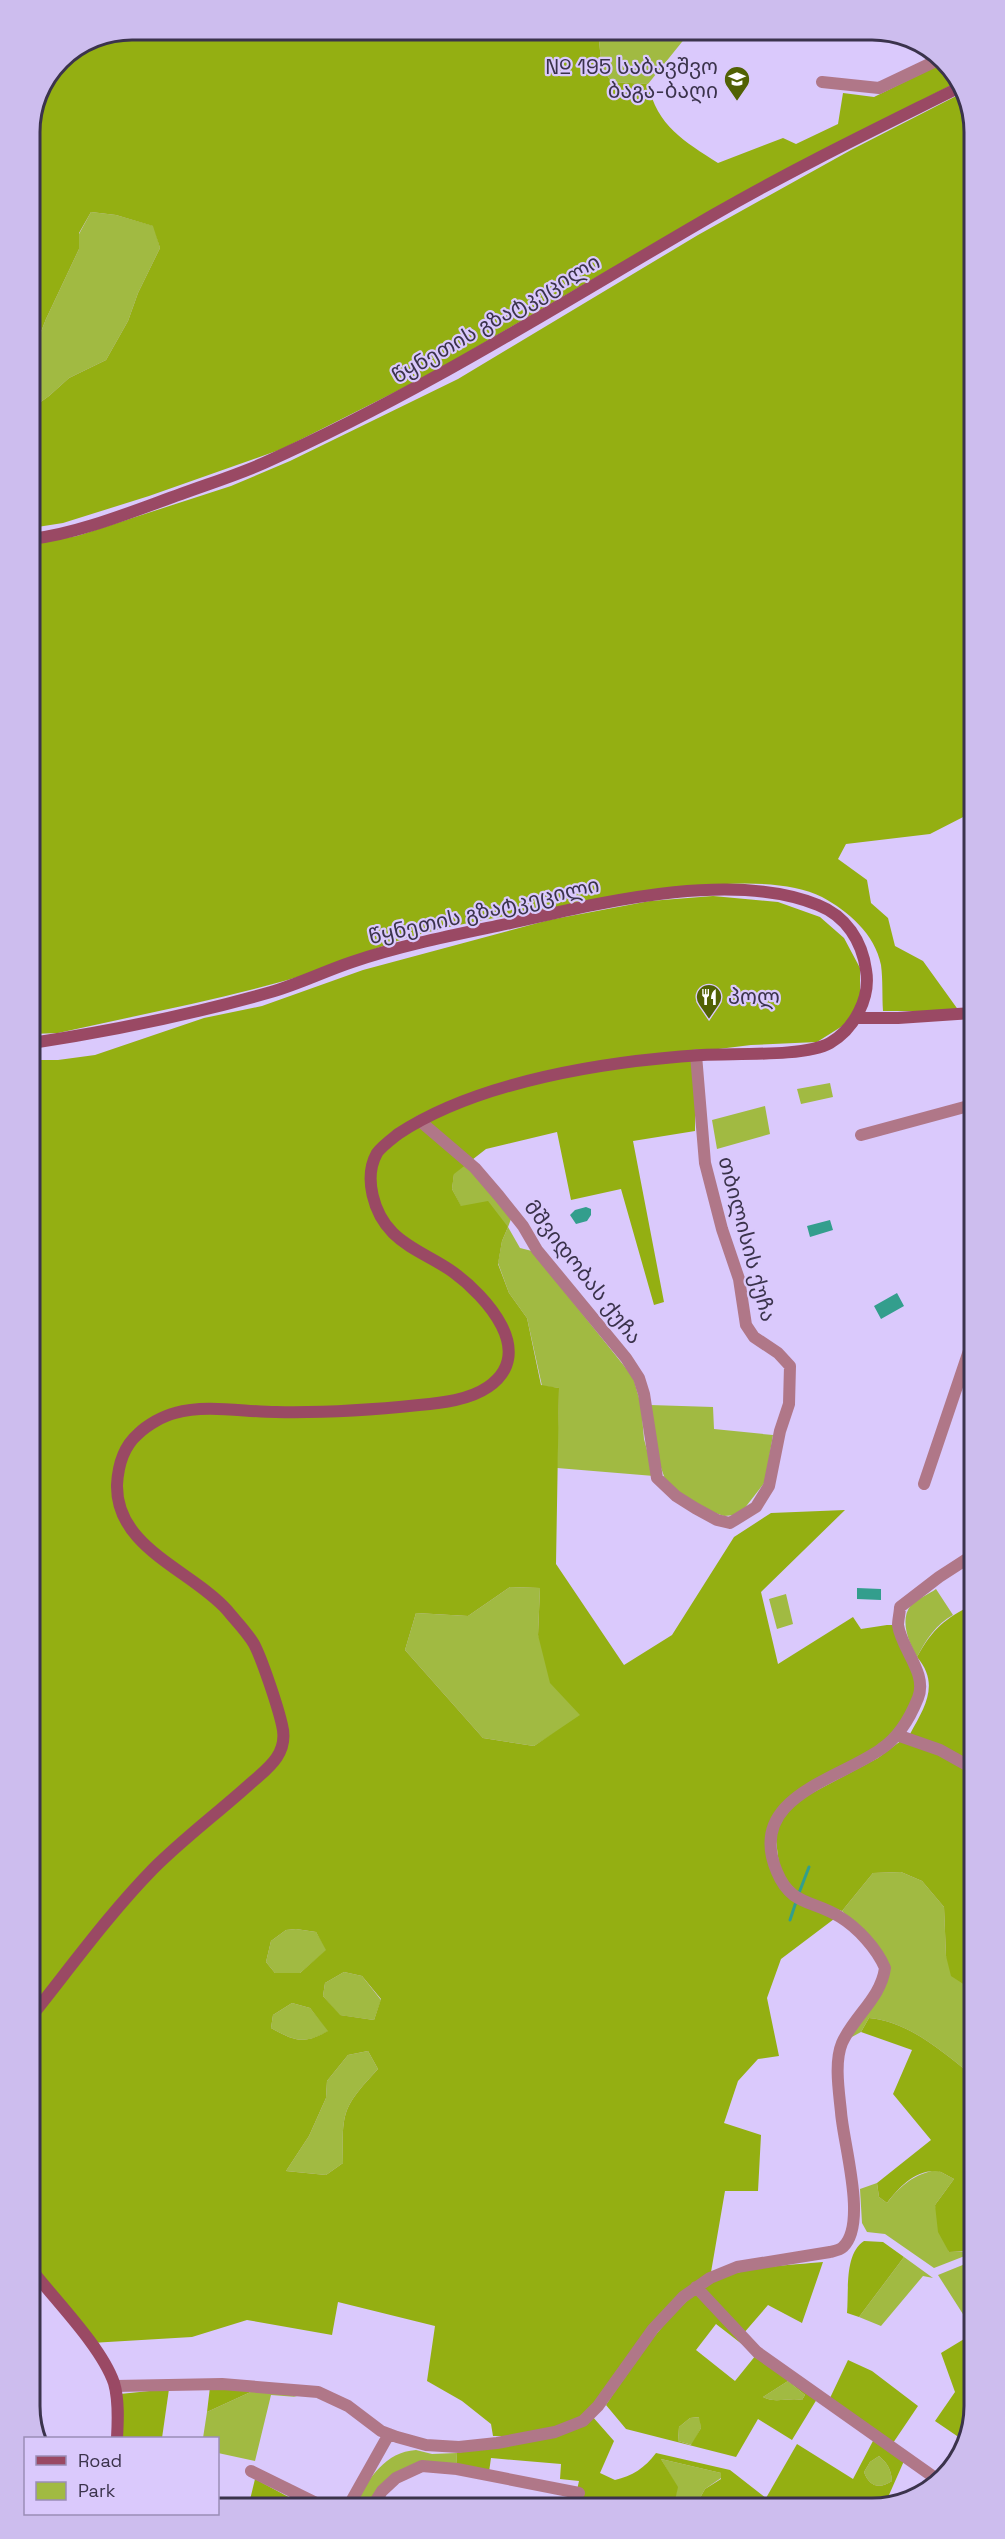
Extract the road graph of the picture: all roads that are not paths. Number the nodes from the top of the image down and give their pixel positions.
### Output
1 (931, 63) edge
2 (822, 82) dead end
3 (954, 90) edge
4 (41, 537) edge
5 (964, 1014) edge
6 (857, 1018) junction
7 (41, 1041) edge
8 (696, 1055) junction
9 (964, 1107) edge
10 (420, 1121) junction
11 (861, 1135) dead end
12 (964, 1363) edge
13 (657, 1478) joint
14 (924, 1484) dead end
15 (964, 1561) edge
16 (897, 1735) junction
17 (964, 1763) edge
18 (40, 2005) edge
19 (40, 2280) edge
20 (696, 2287) junction
21 (115, 2386) junction
22 (389, 2434) junction
23 (117, 2437) edge
24 (251, 2471) dead end
25 (932, 2476) edge
26 (579, 2493) dead end
27 (306, 2498) edge
28 (353, 2498) edge
29 (378, 2498) edge

1 - 2 street
3 - 4 main road, წყნეთის გზატკეცილი
5 - 6 main road
6 - 7 main road, წყნეთის გზატკეცილი
6 - 8 main road
8 - 10 main road
8 - 13 street, თბილისის ქუჩა
9 - 11 street
10 - 13 street, მშვიდობას ქუჩა
10 - 18 main road
12 - 14 street
15 - 16 street
16 - 17 street
16 - 20 street
19 - 21 main road
20 - 22 street
20 - 25 street
21 - 22 street
21 - 23 main road
22 - 28 street
24 - 27 street
26 - 29 street

